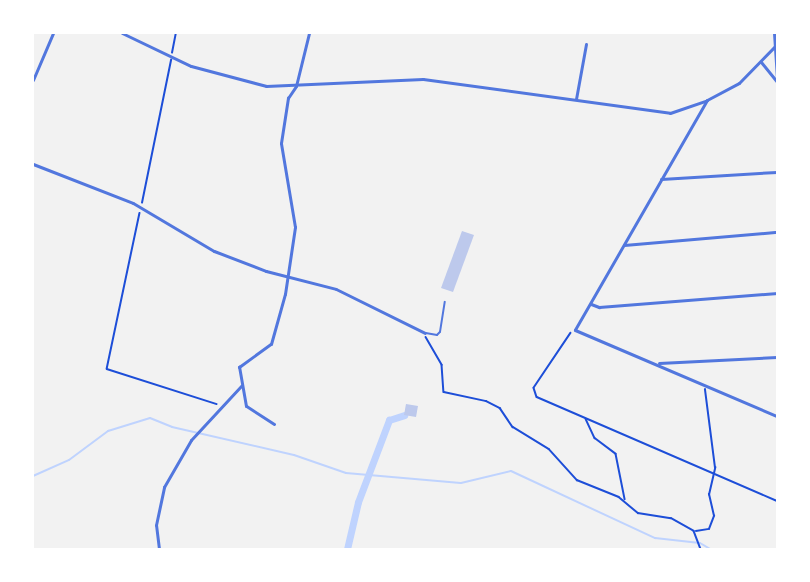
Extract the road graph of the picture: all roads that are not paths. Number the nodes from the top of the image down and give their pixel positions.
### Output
1 (53, 33) edge
2 (122, 33) edge
3 (309, 33) edge
4 (774, 33) edge
5 (585, 44) dead end
6 (776, 45) edge
7 (761, 62) junction
8 (33, 79) edge
9 (777, 80) edge
10 (296, 86) junction
11 (576, 99) junction
12 (707, 100) junction
13 (33, 164) edge
14 (777, 172) edge
15 (661, 179) junction
16 (777, 232) edge
17 (624, 245) junction
18 (286, 274) junction
19 (777, 293) edge
20 (445, 302) dead end
21 (590, 303) junction
22 (425, 333) joint
23 (777, 357) edge
24 (656, 363) junction
25 (240, 386) junction
26 (777, 416) edge
27 (273, 424) dead end
28 (159, 549) edge

1 - 8 street
2 - 10 street
3 - 10 street
4 - 6 street
5 - 11 street
6 - 7 street
6 - 9 street
7 - 9 street
7 - 12 street
10 - 11 street
10 - 18 street
11 - 12 street
12 - 15 street
13 - 18 street
14 - 15 street
15 - 17 street
16 - 17 street
17 - 21 street
18 - 22 street
18 - 25 street
19 - 21 street
20 - 22 lane
21 - 24 street
23 - 24 street
24 - 26 street
25 - 27 street
25 - 28 street

